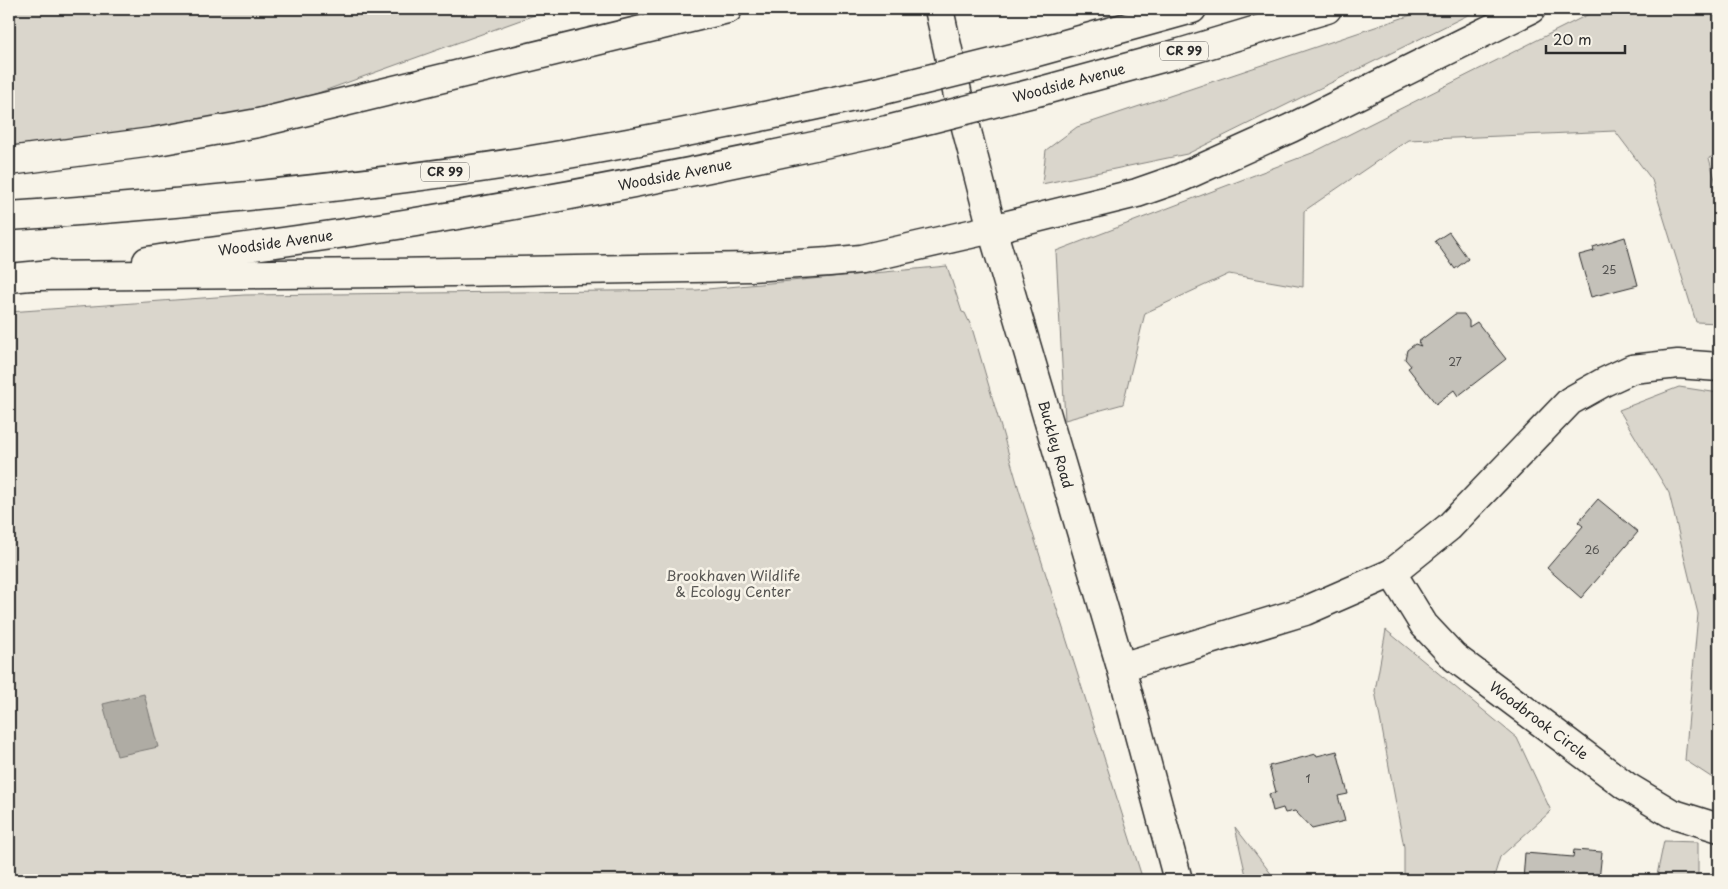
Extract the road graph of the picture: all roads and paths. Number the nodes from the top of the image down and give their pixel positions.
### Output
1 (728, 9) edge
2 (939, 9) edge
3 (1192, 9) edge
4 (1327, 9) edge
5 (1531, 9) edge
6 (9, 161) edge
7 (9, 216) edge
8 (992, 229) junction
9 (22, 277) edge
10 (1719, 368) edge
11 (1392, 573) junction
12 (1121, 667) junction
13 (1719, 828) edge
14 (1178, 880) edge

1 - 6 main road
2 - 8 main road, Buckley Road
3 - 7 main road, CR 99, bridge
4 - 9 main road, Woodside Avenue / CR 99, bridge
5 - 8 main road
8 - 9 main road
8 - 12 main road, Buckley Road
10 - 11 main road
11 - 12 main road
11 - 13 main road, Woodbrook Circle
12 - 14 main road, Buckley Road

